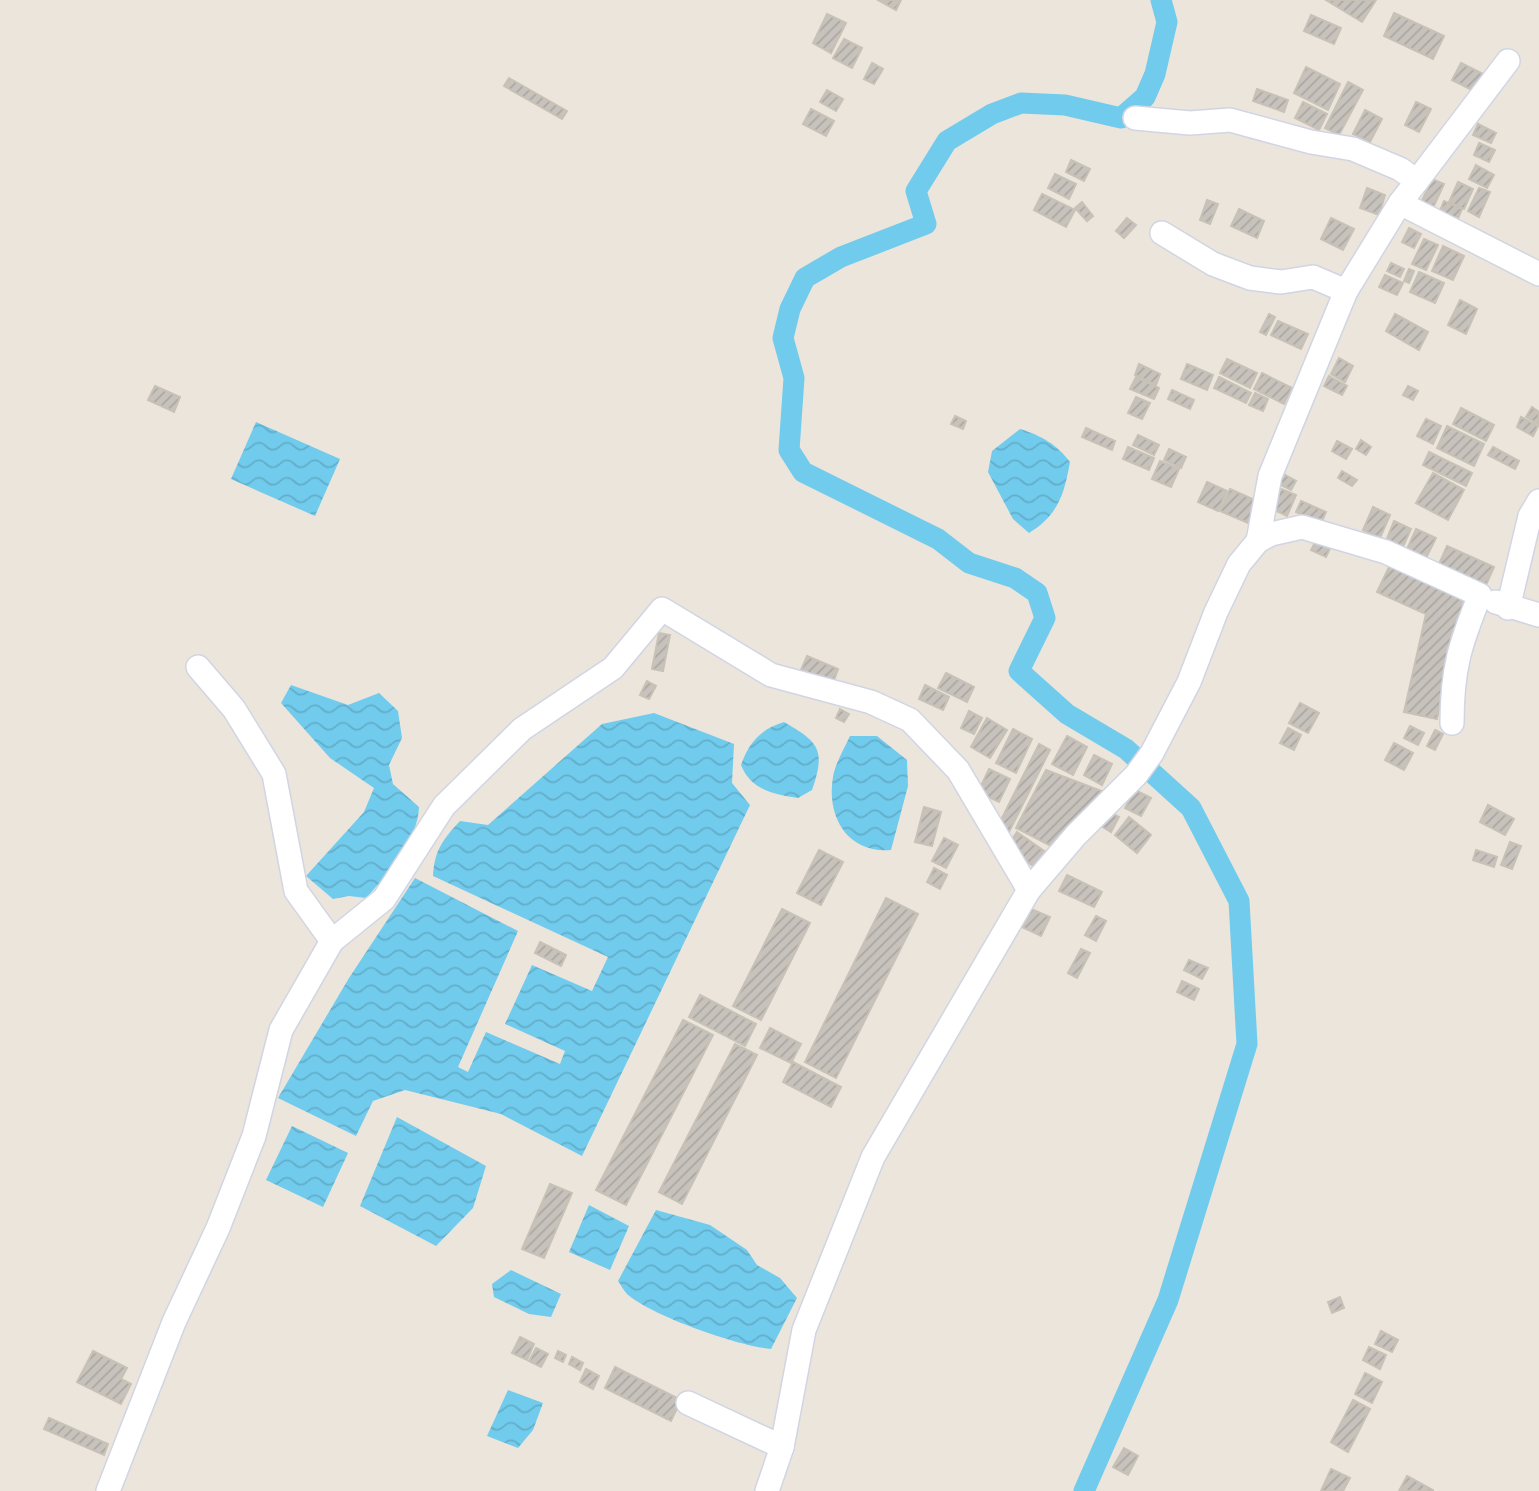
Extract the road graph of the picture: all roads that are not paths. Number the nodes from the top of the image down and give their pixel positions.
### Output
1 (1508, 61) dead end
2 (1135, 118) dead end
3 (1417, 181) junction
4 (1400, 203) junction
5 (1163, 233) dead end
6 (1539, 274) edge
7 (1346, 291) junction
8 (1539, 501) edge
9 (1258, 541) junction
10 (1480, 595) junction
11 (1508, 608) junction
12 (1539, 615) edge
13 (198, 667) dead end
14 (1452, 723) dead end
15 (1028, 890) junction
16 (332, 941) junction
17 (688, 1403) dead end
18 (782, 1447) junction
19 (108, 1491) edge
20 (767, 1491) edge

1 - 3 street
2 - 3 street
3 - 4 street
4 - 6 street
4 - 7 street
5 - 7 street
7 - 9 street
8 - 11 street
9 - 10 street
9 - 15 street
10 - 11 street
10 - 14 street
11 - 12 street
13 - 16 street
15 - 16 street
15 - 18 street
16 - 19 street
17 - 18 street
18 - 20 street

